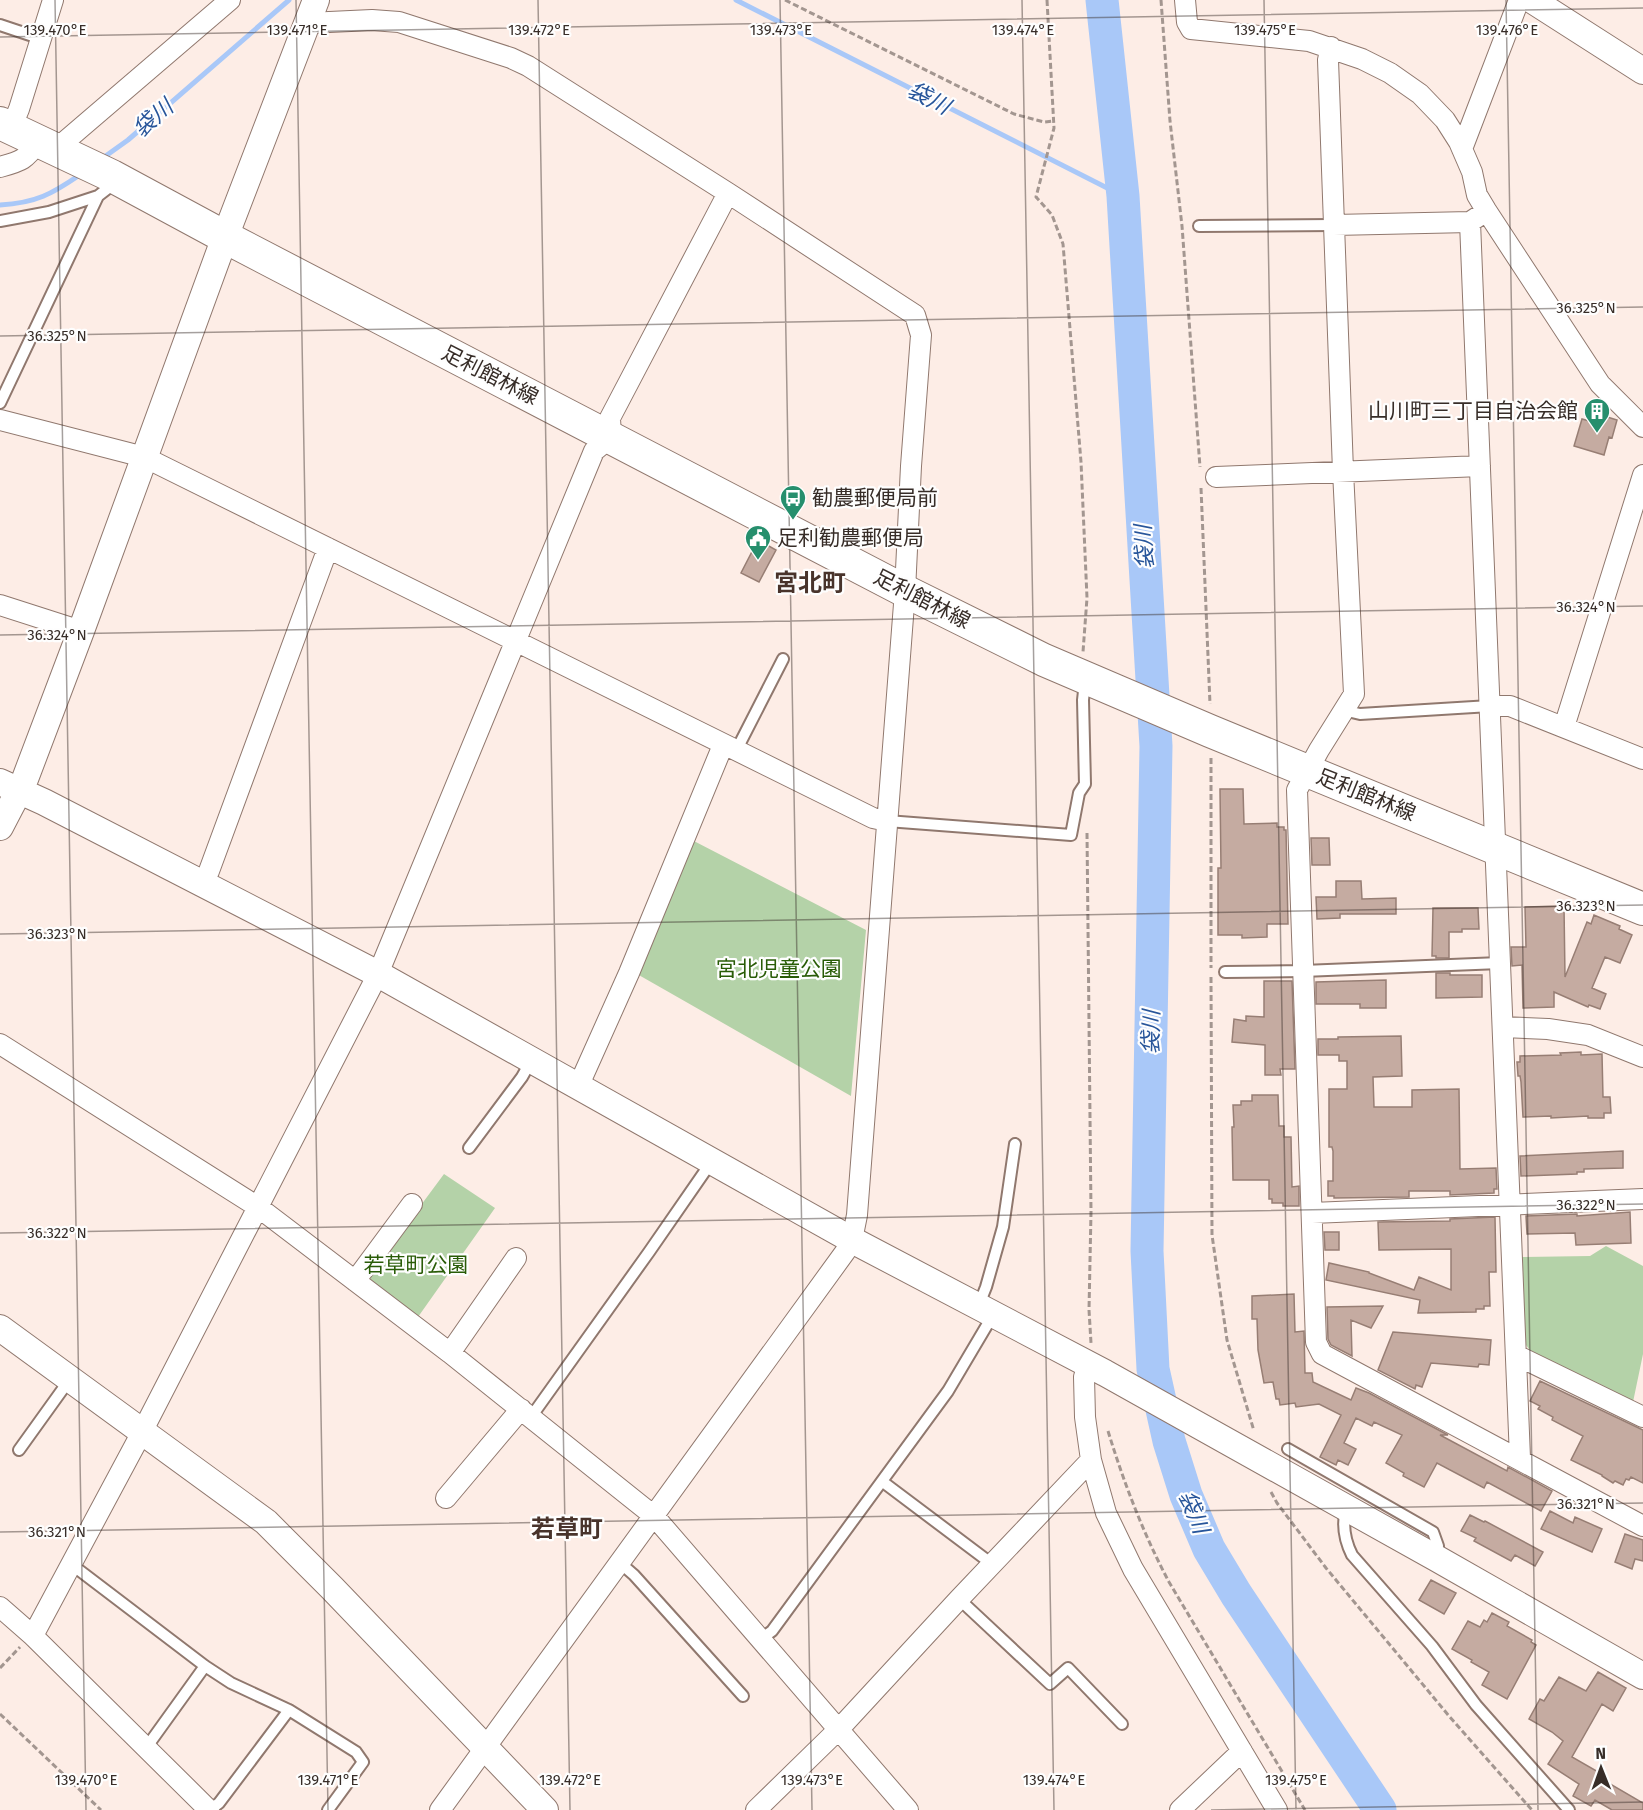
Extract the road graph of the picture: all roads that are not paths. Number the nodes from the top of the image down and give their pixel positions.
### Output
1 (53, 0) edge
2 (230, 0) edge
3 (1185, 0) edge
4 (1518, 0) edge
5 (1532, 0) edge
6 (312, 12) edge
7 (0, 26) edge
8 (42, 39) junction
9 (1331, 47) junction
10 (1643, 71) edge
11 (5, 125) edge
12 (53, 148) junction
13 (1462, 149) junction
14 (0, 167) edge
15 (109, 184) junction
16 (728, 193) junction
17 (1478, 216) junction
18 (0, 221) edge
19 (1334, 225) junction
20 (1199, 226) dead end
21 (225, 237) junction
22 (0, 403) edge
23 (0, 420) edge
24 (1643, 427) edge
25 (611, 437) junction
26 (144, 457) junction
27 (1480, 466) junction
28 (1343, 471) junction
29 (1643, 475) edge
30 (1206, 481) road end
31 (328, 548) junction
32 (905, 591) junction
33 (0, 605) edge
34 (81, 631) junction
35 (515, 642) junction
36 (783, 659) dead end
37 (1084, 678) junction
38 (1490, 706) junction
39 (1343, 710) junction
40 (1564, 727) junction
41 (729, 748) junction
42 (1643, 759) edge
43 (1307, 771) junction
44 (10, 786) edge
45 (887, 821) junction
46 (0, 827) edge
47 (1496, 849) junction
48 (202, 884) junction
49 (1643, 909) edge
50 (1500, 963) junction
51 (1303, 971) junction
52 (1225, 972) dead end
53 (378, 974) junction
54 (1503, 1027) junction
55 (0, 1044) edge
56 (1643, 1057) edge
57 (531, 1060) junction
58 (578, 1087) junction
59 (1015, 1144) dead end
60 (470, 1148) dead end
61 (712, 1161) junction
62 (1643, 1199) edge
63 (412, 1204) dead end
64 (1510, 1204) junction
65 (258, 1207) junction
66 (1312, 1213) junction
67 (852, 1240) junction
68 (516, 1258) dead end
69 (355, 1281) junction
70 (985, 1311) junction
71 (0, 1328) edge
72 (450, 1353) junction
73 (1516, 1355) junction
74 (1095, 1364) junction
75 (70, 1379) junction
76 (526, 1413) junction
77 (1643, 1417) edge
78 (142, 1432) junction
79 (1288, 1449) dead end
80 (19, 1450) dead end
81 (1520, 1458) junction
82 (1091, 1460) junction
83 (883, 1482) junction
84 (446, 1498) dead end
85 (1346, 1508) junction
86 (654, 1516) junction
87 (1643, 1526) edge
88 (1436, 1558) junction
89 (619, 1562) junction
90 (71, 1564) junction
91 (992, 1564) junction
92 (959, 1599) junction
93 (0, 1607) edge
94 (761, 1639) junction
95 (25, 1642) junction
96 (205, 1666) junction
97 (1643, 1676) edge
98 (743, 1696) dead end
99 (289, 1710) junction
100 (1122, 1724) dead end
101 (839, 1729) junction
102 (146, 1748) junction
103 (486, 1748) junction
104 (1242, 1751) junction
105 (210, 1810) edge
106 (328, 1810) edge
107 (440, 1810) edge
108 (545, 1810) edge
109 (756, 1810) edge
110 (908, 1810) edge
111 (1180, 1810) edge
112 (1277, 1810) edge
113 (1569, 1810) edge

1 - 8 street
2 - 12 street
3 - 9 street
4 - 13 street
5 - 10 street
6 - 16 street
6 - 21 street
7 - 8 lane
8 - 11 street
9 - 13 street
9 - 19 street
11 - 12 main road, 足利館林線
12 - 14 street
12 - 15 main road, 足利館林線
13 - 17 street
15 - 18 lane
15 - 21 main road, 足利館林線
15 - 22 lane
16 - 25 street
16 - 32 street
17 - 19 street
17 - 24 street
17 - 27 street
19 - 20 lane
19 - 28 street
21 - 25 main road, 足利館林線
21 - 26 street
23 - 26 street
25 - 32 main road, 足利館林線
25 - 35 street
26 - 31 street
26 - 34 street
27 - 28 street
27 - 38 street
28 - 30 street
28 - 39 street
29 - 40 street
31 - 35 street
31 - 48 street
32 - 37 main road, 足利館林線
32 - 45 street
33 - 34 street
34 - 44 street
35 - 41 street
35 - 53 street
36 - 41 lane
37 - 43 main road, 足利館林線
37 - 45 lane
38 - 39 lane
38 - 40 street
38 - 47 street
39 - 43 street
40 - 42 street
41 - 45 street
41 - 58 street
43 - 47 main road, 足利館林線
43 - 51 street
44 - 46 street
44 - 48 street
45 - 67 street
47 - 49 main road, 足利館林線
47 - 50 street
48 - 53 street
50 - 51 lane
50 - 54 street
51 - 52 lane
51 - 66 street
53 - 57 street
53 - 65 street
54 - 56 street
54 - 64 street
55 - 65 street
57 - 58 street
57 - 60 lane
58 - 61 street
59 - 70 lane
61 - 67 street
61 - 76 lane
62 - 64 street
63 - 69 street
64 - 66 street
64 - 73 street
65 - 69 street
65 - 78 street
66 - 81 street
67 - 70 street
67 - 86 street
68 - 72 street
69 - 72 street
70 - 74 street
70 - 83 lane
71 - 75 street
72 - 76 street
73 - 77 street
73 - 81 street
74 - 82 street
74 - 85 street
75 - 78 street
75 - 80 lane
76 - 84 street
76 - 86 street
78 - 90 street
78 - 103 street
79 - 88 lane
81 - 87 street
82 - 91 street
82 - 104 street
83 - 91 lane
83 - 94 lane
85 - 88 street
85 - 113 lane
86 - 89 street
86 - 94 street
88 - 97 street
89 - 98 lane
89 - 103 street
90 - 95 street
90 - 96 lane
91 - 92 street
92 - 100 lane
92 - 101 street
93 - 95 street
94 - 101 street
95 - 102 street
96 - 99 lane
96 - 102 lane
99 - 105 lane
99 - 106 lane
101 - 109 street
101 - 110 street
102 - 105 street
103 - 107 street
103 - 108 street
104 - 111 street
104 - 112 street

